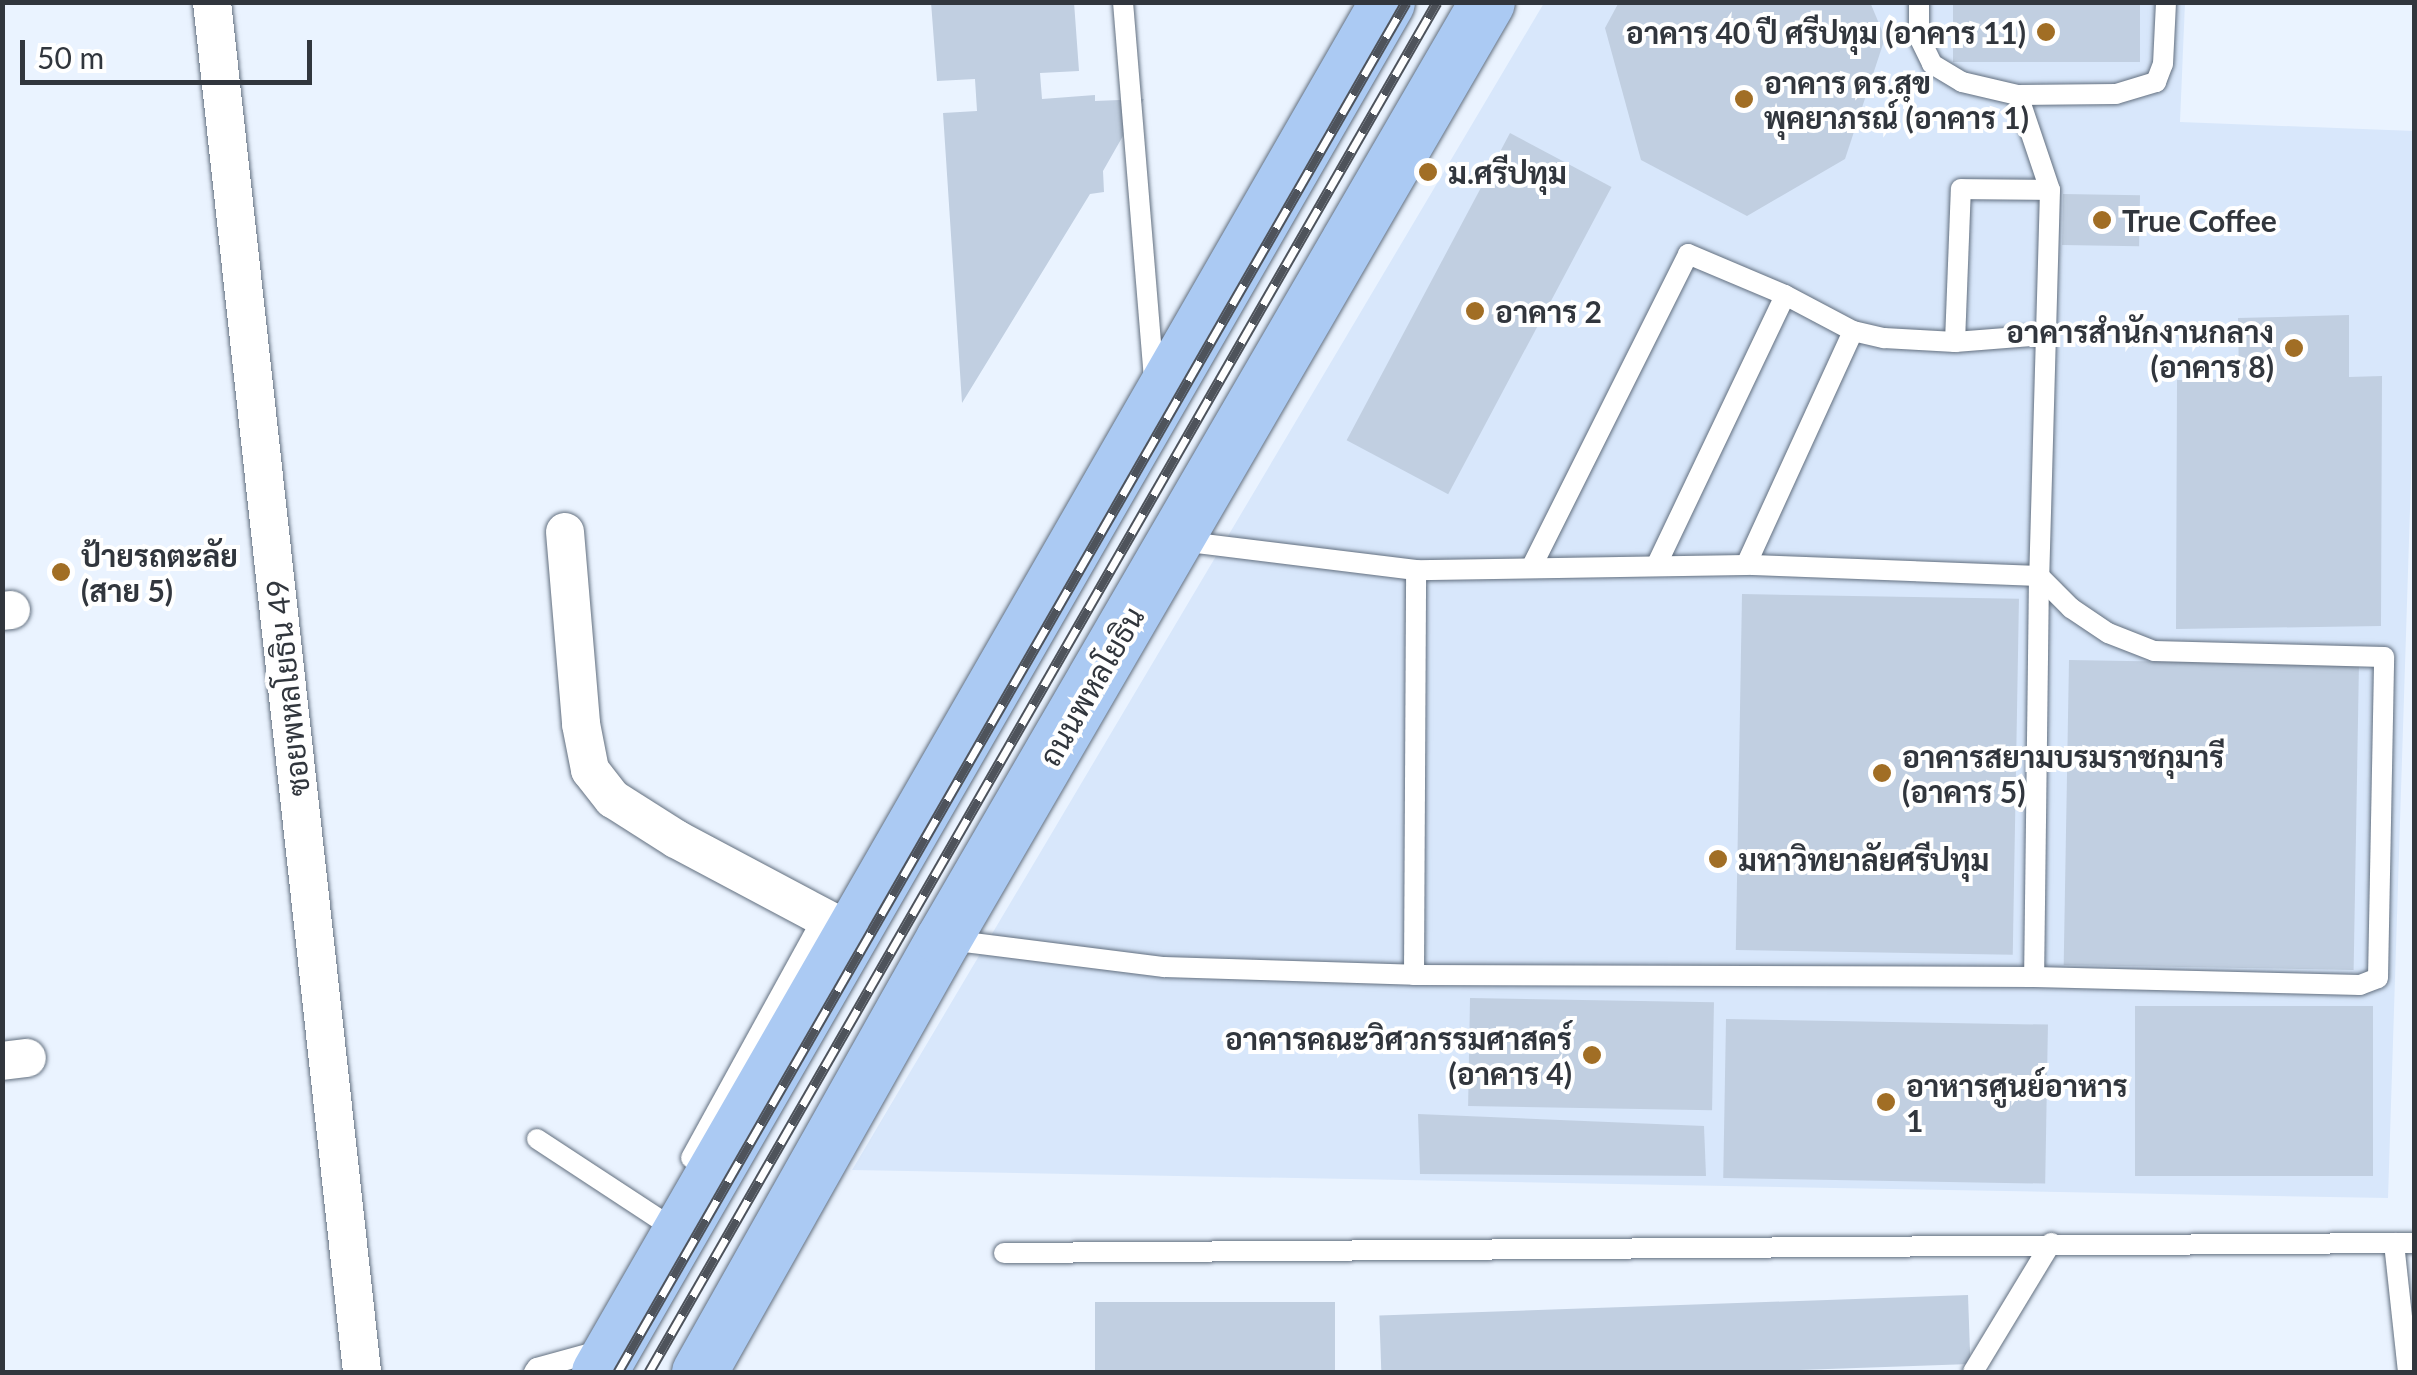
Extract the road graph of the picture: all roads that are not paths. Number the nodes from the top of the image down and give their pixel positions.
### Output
1 (212, 2) edge
2 (1123, 2) edge
3 (1387, 2) edge
4 (1487, 2) edge
5 (1918, 2) edge
6 (2166, 2) edge
7 (2018, 95) junction
8 (2050, 190) junction
9 (1785, 295) junction
10 (1853, 331) junction
11 (2044, 335) junction
12 (1955, 342) junction
13 (1156, 406) junction
14 (1102, 499) junction
15 (565, 532) dead end
16 (1177, 541) junction
17 (1746, 565) junction
18 (1656, 566) junction
19 (1531, 568) junction
20 (1416, 570) junction
21 (2038, 576) junction
22 (838, 925) junction
23 (942, 939) junction
24 (1414, 975) junction
25 (2034, 977) junction
26 (537, 1139) dead end
27 (671, 1208) junction
28 (2404, 1243) edge
29 (2051, 1244) junction
30 (1004, 1253) dead end
31 (606, 1359) edge
32 (362, 1372) edge
33 (534, 1372) edge
34 (699, 1372) edge
35 (1973, 1372) edge
36 (2408, 1372) edge

1 - 32 street, ซอยพหลโยธิน 49
2 - 13 lane
3 - 13 main road
4 - 16 main road, ถนนพหลโยธิน
5 - 7 lane
6 - 7 lane
7 - 8 lane
8 - 11 lane
8 - 12 lane
9 - 10 lane
9 - 18 lane
9 - 19 lane
10 - 12 lane
10 - 17 lane
11 - 12 lane
11 - 21 lane
13 - 14 main road
14 - 16 main road
14 - 22 main road
15 - 22 street
16 - 20 lane
16 - 23 main road, ถนนพหลโยธิน
17 - 18 lane
17 - 21 lane
18 - 19 lane
19 - 20 lane
20 - 24 lane
21 - 25 lane
21 - 25 lane
22 - 27 main road
23 - 24 lane
23 - 34 main road, ถนนพหลโยธิน
24 - 25 lane
26 - 27 lane
27 - 31 main road
28 - 29 lane
28 - 36 lane
29 - 30 lane
29 - 35 lane
31 - 33 lane

